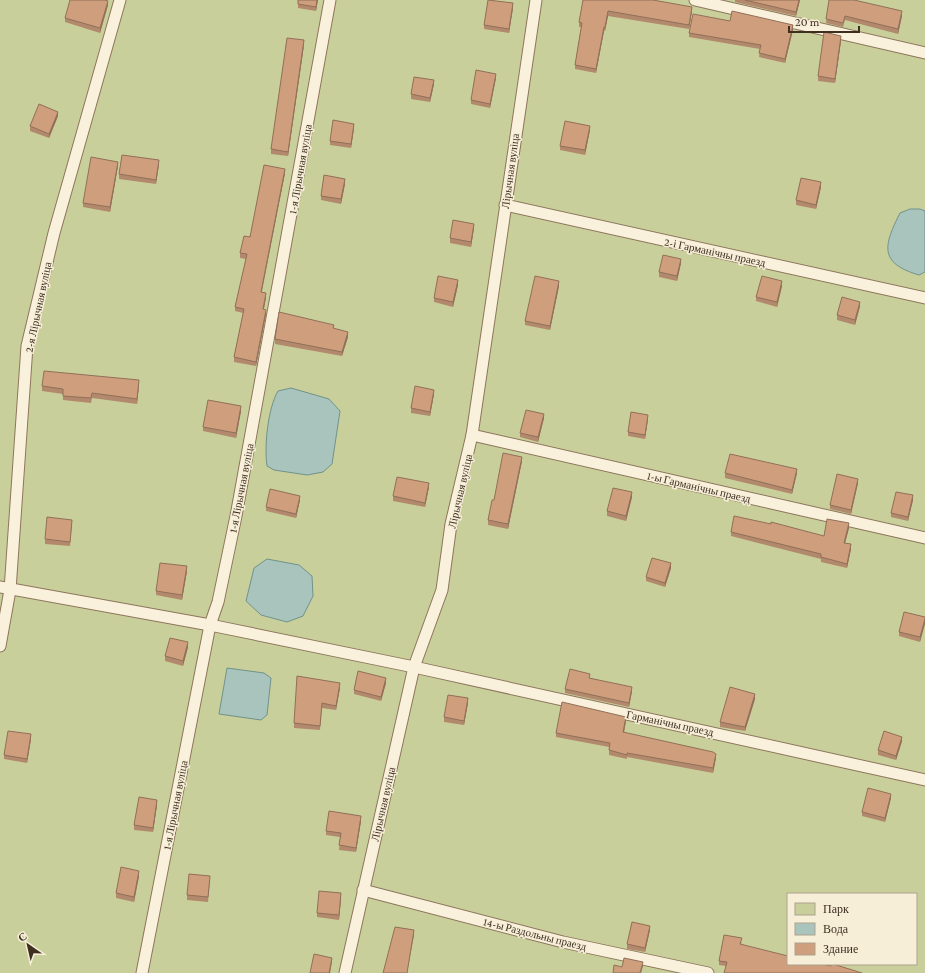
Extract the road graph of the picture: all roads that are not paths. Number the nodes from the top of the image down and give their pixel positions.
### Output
1 (120, 0) edge
2 (330, 0) edge
3 (536, 0) edge
4 (695, 0) edge
5 (925, 53) edge
6 (505, 205) junction
7 (925, 298) edge
8 (472, 435) junction
9 (925, 538) edge
10 (5, 589) edge
11 (210, 625) junction
12 (0, 646) edge
13 (414, 667) junction
14 (925, 780) edge
15 (363, 890) junction
16 (142, 973) edge
17 (346, 973) edge
18 (708, 973) edge

1 - 10 lane, 2-я Лірычная вуліца
2 - 11 lane, 1-я Лірычная вуліца
3 - 6 lane, Лірычная вуліца
4 - 5 lane
6 - 7 lane, 2-і Гарманічны праезд
6 - 8 lane, Лірычная вуліца
8 - 9 lane, 1-ы Гарманічны праезд
8 - 13 lane, Лірычная вуліца
10 - 11 lane, Гарманічны праезд
10 - 12 lane, 2-я Лірычная вуліца
11 - 13 lane, Гарманічны праезд
11 - 16 lane, 1-я Лірычная вуліца
13 - 14 lane, Гарманічны праезд
13 - 15 lane, Лірычная вуліца
15 - 17 lane, Лірычная вуліца
15 - 18 lane, 14-ы Раздольны праезд

